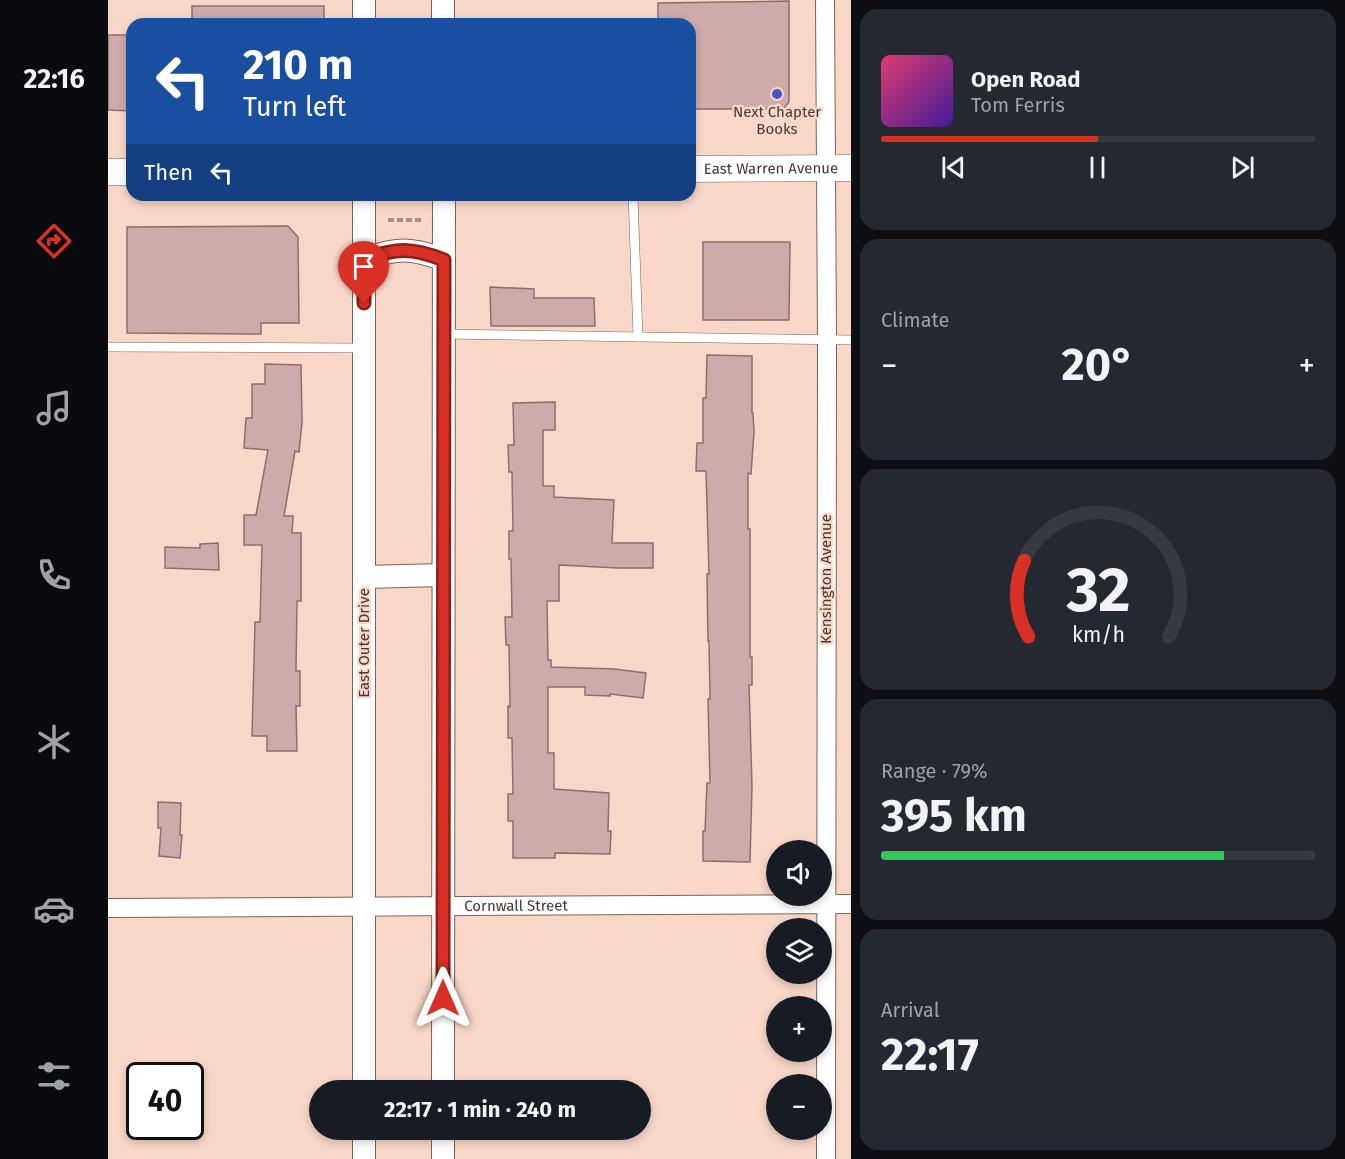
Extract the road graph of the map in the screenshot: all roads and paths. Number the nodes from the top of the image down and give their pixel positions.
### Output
1 (364, 0) edge
2 (443, 0) edge
3 (825, 0) edge
4 (364, 18) edge
5 (443, 18) edge
6 (826, 168) junction
7 (851, 168) edge
8 (696, 169) edge
9 (108, 172) edge
10 (126, 172) edge
11 (364, 201) edge
12 (444, 201) edge
13 (633, 201) edge
14 (425, 219) dead end
15 (388, 220) dead end
16 (364, 259) junction
17 (444, 260) junction
18 (444, 334) junction
19 (638, 337) junction
20 (827, 340) junction
21 (851, 340) edge
22 (108, 347) edge
23 (364, 348) junction
24 (444, 575) junction
25 (364, 577) junction
26 (826, 840) edge
27 (766, 904) edge
28 (832, 904) edge
29 (851, 904) edge
30 (364, 906) junction
31 (443, 906) junction
32 (826, 906) edge
33 (108, 908) edge
34 (364, 1080) edge
35 (443, 1080) edge
36 (364, 1140) edge
37 (443, 1140) edge
38 (364, 1159) edge
39 (443, 1159) edge
40 (826, 1159) edge

1 - 4 street
2 - 5 street
3 - 6 street, Kensington Avenue
6 - 7 main road, East Warren Avenue
6 - 8 main road, East Warren Avenue
6 - 20 street, Kensington Avenue
9 - 10 main road
11 - 16 street, East Outer Drive
12 - 17 street
13 - 19 lane
14 - 15 path
16 - 17 street
16 - 23 street, East Outer Drive
17 - 18 street
18 - 19 lane
18 - 24 street
19 - 20 lane
20 - 21 lane
20 - 26 street, Kensington Avenue
22 - 23 lane
23 - 25 street, East Outer Drive
24 - 25 street
24 - 31 street
25 - 30 street, East Outer Drive
27 - 31 street, Cornwall Street
28 - 29 street, Cornwall Street
30 - 31 street, Cornwall Street
30 - 33 street, Cornwall Street
30 - 34 street, East Outer Drive
31 - 35 street
32 - 40 street, Kensington Avenue
36 - 38 street
37 - 39 street

